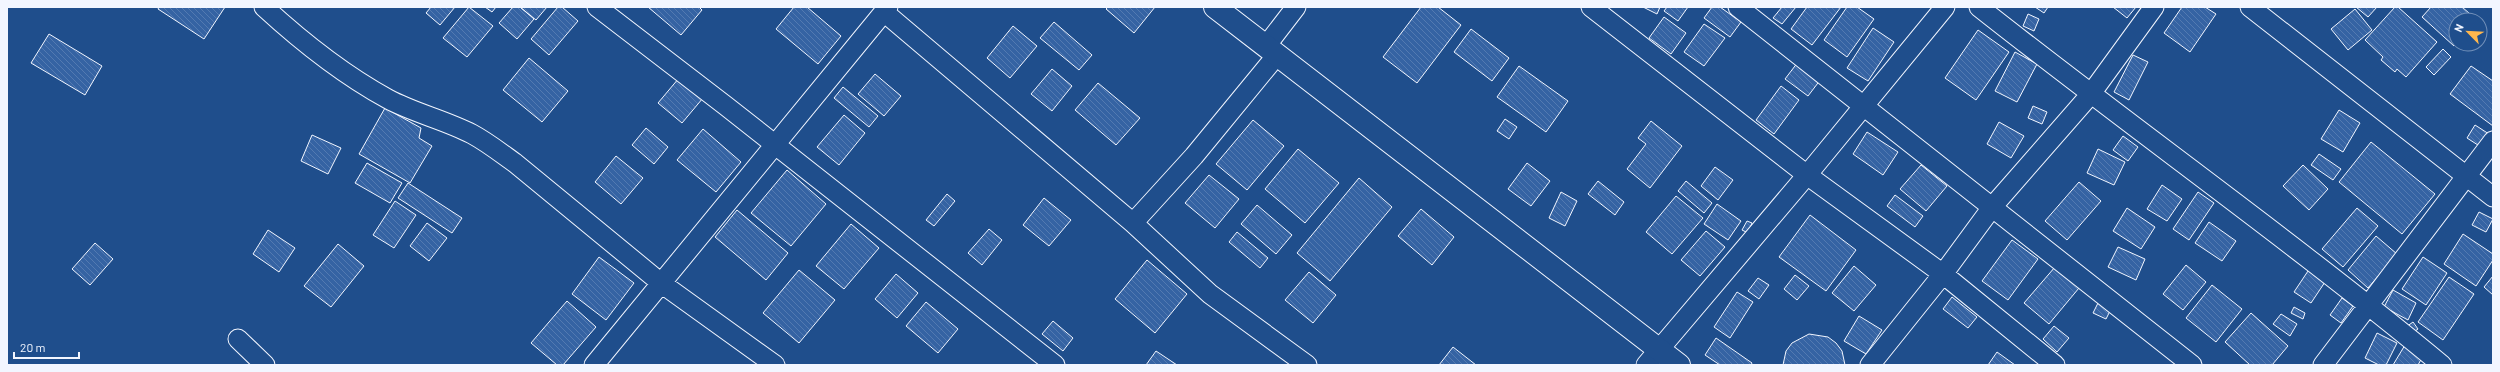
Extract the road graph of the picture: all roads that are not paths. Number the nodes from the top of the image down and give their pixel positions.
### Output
1 (264, 7) edge
2 (597, 7) edge
3 (1215, 7) edge
4 (1296, 7) edge
5 (1591, 7) edge
6 (1738, 7) edge
7 (1945, 7) edge
8 (1979, 7) edge
9 (2154, 7) edge
10 (2250, 7) edge
11 (886, 10) edge
12 (1271, 50) junction
13 (2090, 95) junction
14 (1864, 105) junction
15 (2493, 141) edge
16 (774, 144) junction
17 (1807, 175) junction
18 (2467, 178) junction
19 (2493, 198) edge
20 (1993, 206) junction
21 (1133, 223) junction
22 (1943, 274) junction
23 (661, 283) junction
24 (2368, 304) junction
25 (238, 339) dead end
26 (1653, 357) edge
27 (265, 365) edge
28 (594, 365) edge
29 (775, 365) edge
30 (1055, 365) edge
31 (1307, 365) edge
32 (1679, 365) edge
33 (1870, 365) edge
34 (2055, 365) edge
35 (2192, 365) edge
36 (2323, 365) edge
37 (2442, 365) edge

1 - 23 street
2 - 16 street
3 - 12 street
4 - 12 street
5 - 17 street
6 - 14 street
7 - 14 street
8 - 13 street
9 - 13 street
10 - 18 street
11 - 16 street
11 - 21 street
12 - 21 street
12 - 26 street
13 - 20 street
13 - 24 street
14 - 17 street
14 - 20 street
15 - 18 street
16 - 23 street
16 - 30 street
17 - 22 street
17 - 26 street
18 - 19 street
18 - 24 street
20 - 22 street
20 - 35 street
21 - 31 street
22 - 33 street
22 - 34 street
23 - 28 street
23 - 29 street
24 - 36 street
24 - 37 street
25 - 27 street
26 - 32 street

